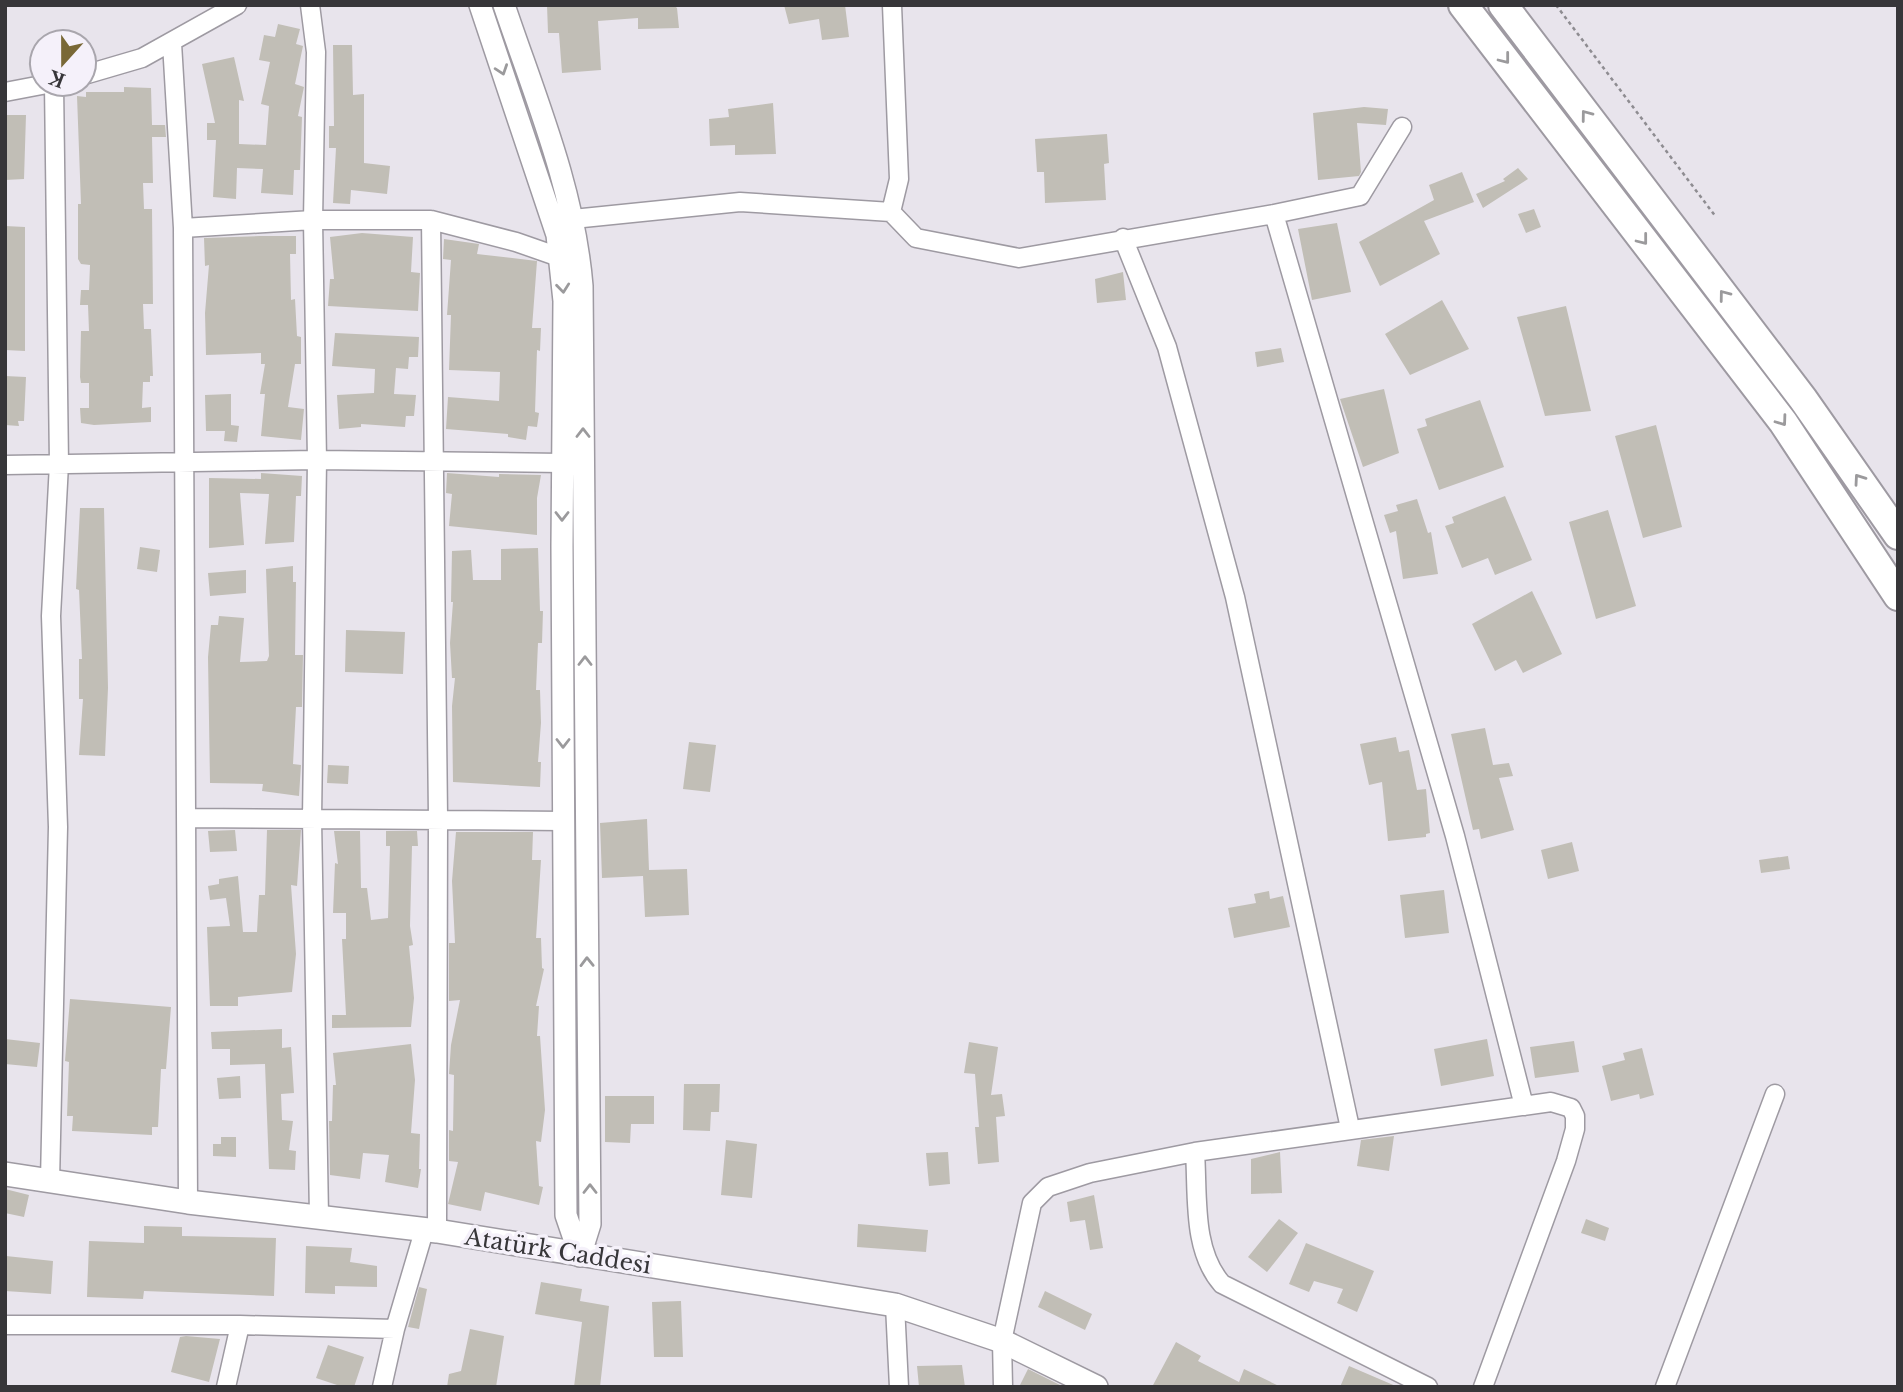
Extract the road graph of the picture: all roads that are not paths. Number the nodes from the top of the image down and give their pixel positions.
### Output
1 (237, 5) edge
2 (310, 5) edge
3 (480, 5) edge
4 (504, 5) edge
5 (892, 5) edge
6 (1463, 5) edge
7 (1503, 5) edge
8 (173, 43) junction
9 (98, 71) edge
10 (28, 88) edge
11 (5, 92) edge
12 (54, 98) edge
13 (1402, 127) dead end
14 (891, 212) junction
15 (1274, 214) junction
16 (573, 219) junction
17 (313, 220) junction
18 (431, 220) junction
19 (183, 228) junction
20 (1123, 238) junction
21 (559, 257) junction
22 (317, 460) junction
23 (183, 462) junction
24 (432, 462) junction
25 (562, 463) junction
26 (58, 464) junction
27 (5, 465) edge
28 (1898, 535) edge
29 (1898, 596) edge
30 (188, 818) junction
31 (437, 818) junction
32 (312, 819) junction
33 (564, 821) junction
34 (1775, 1094) dead end
35 (1524, 1106) junction
36 (1350, 1128) junction
37 (1195, 1152) junction
38 (5, 1174) edge
39 (50, 1181) junction
40 (188, 1202) junction
41 (319, 1216) junction
42 (430, 1231) junction
43 (580, 1256) junction
44 (895, 1305) junction
45 (5, 1325) edge
46 (240, 1325) junction
47 (395, 1329) junction
48 (1002, 1340) junction
49 (226, 1387) edge
50 (382, 1387) edge
51 (899, 1387) edge
52 (1003, 1387) edge
53 (1096, 1387) edge
54 (1428, 1387) edge
55 (1483, 1387) edge
56 (1665, 1387) edge

1 - 8 street
2 - 17 street
3 -> 21 street
4 - 16 street
5 - 14 street
6 -> 29 highway
28 -> 7 highway
8 - 9 street
8 - 19 street
10 - 11 street
12 - 26 street
13 - 15 street
14 - 16 street
14 - 20 street
15 - 20 street
15 - 35 street
43 -> 16 street
17 - 18 street
17 - 19 street
17 - 22 street
18 - 21 street
18 - 24 street
19 - 23 street
20 - 36 street
21 -> 25 street
22 - 23 street
22 - 24 street
22 - 32 street
23 - 26 street
23 - 30 street
24 - 25 street
24 - 31 street
25 -> 33 street
26 - 27 street
26 - 39 street
30 - 32 street
30 - 40 street
31 - 32 street
31 - 33 street
31 - 42 street
32 - 41 street
33 - 43 street
34 - 56 street
35 - 36 street
35 - 55 street
36 - 37 street
37 - 48 street
37 - 54 street
38 - 39 main road, Atatürk Caddesi
39 - 40 main road, Atatürk Caddesi
40 - 41 main road, Atatürk Caddesi
41 - 42 main road, Atatürk Caddesi
42 - 43 main road, Atatürk Caddesi
42 - 47 street
43 - 44 main road, Atatürk Caddesi
44 - 48 main road, Atatürk Caddesi
44 - 51 street
45 - 46 street
46 - 47 street
46 - 49 street
47 - 50 street
48 - 52 street
48 - 53 main road, Atatürk Caddesi

